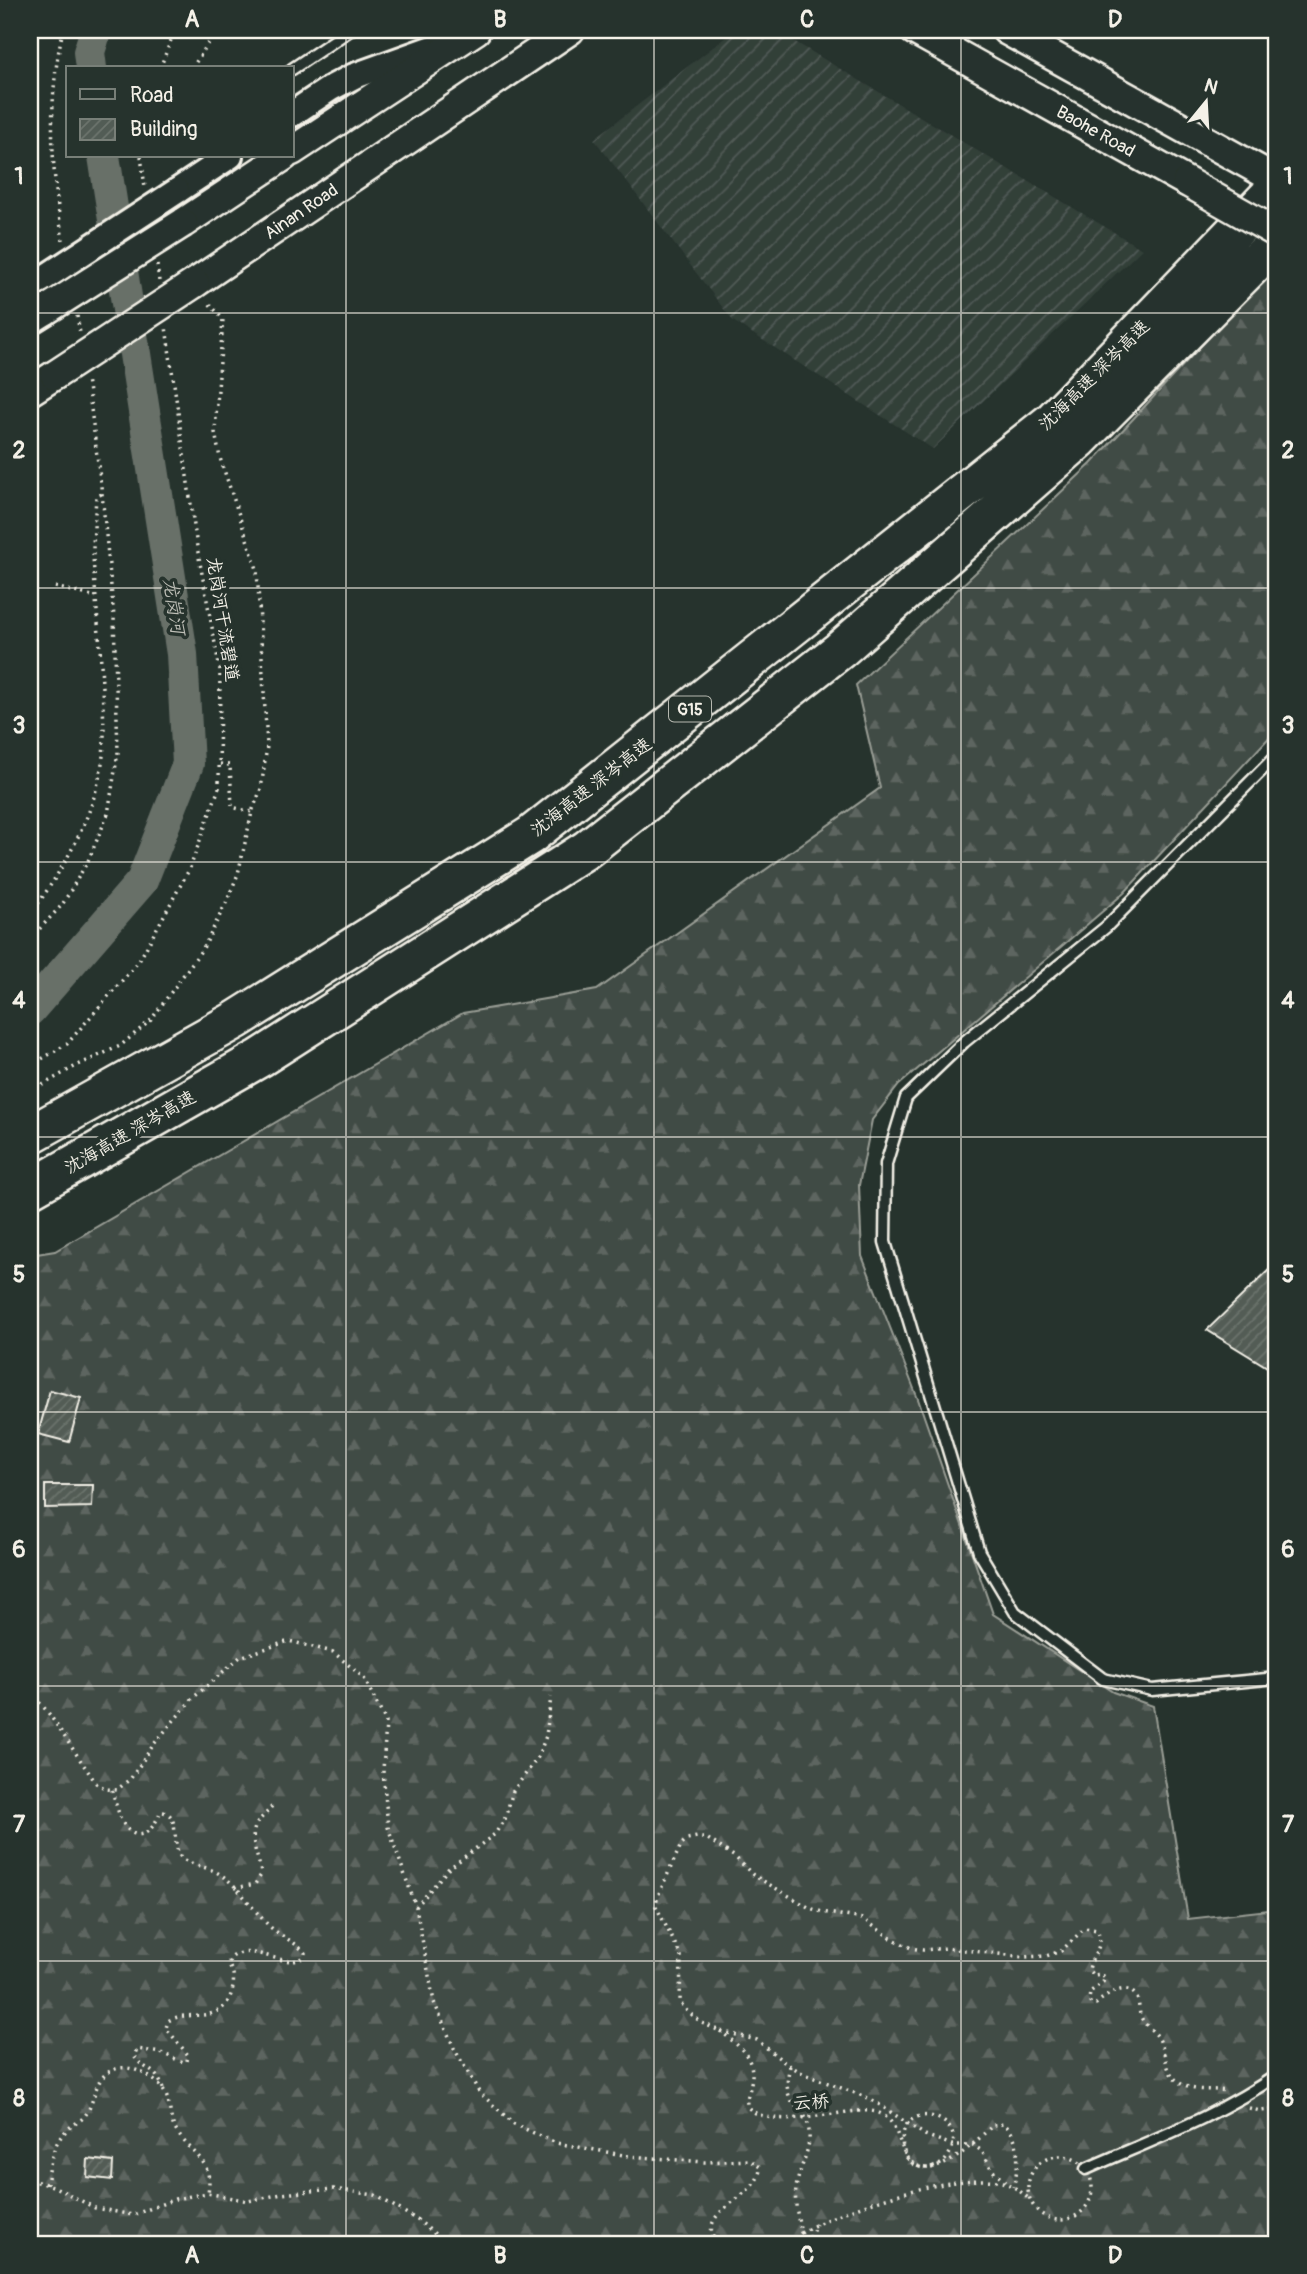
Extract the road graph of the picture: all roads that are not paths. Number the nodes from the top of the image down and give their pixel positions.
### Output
1 (350, 30) edge
2 (570, 30) edge
3 (914, 30) edge
4 (1006, 30) edge
5 (471, 33) edge
6 (294, 68) edge
7 (294, 113) edge
8 (294, 150) edge
9 (227, 158) edge
10 (281, 158) edge
11 (1277, 180) edge
12 (1277, 187) edge
13 (1277, 233) edge
14 (1277, 241) edge
15 (35, 283) edge
16 (38, 315) edge
17 (30, 391) edge
18 (1277, 755) edge
19 (30, 1135) edge
20 (30, 1189) edge
21 (1277, 1678) edge
22 (1277, 2074) edge
23 (1086, 2169) road end

1 - 6 lane
2 - 17 main road, Ainan Road, bridge
3 - 13 main road, Baohe Road, bridge
4 - 11 main road
5 - 7 street
5 - 8 main road
9 - 15 street, bridge
10 - 16 main road, bridge
12 - 19 highway, 沈海高速 深岑高速 / G15
14 - 20 highway, 沈海高速 深岑高速 / G15
18 - 21 lane
22 - 23 lane

